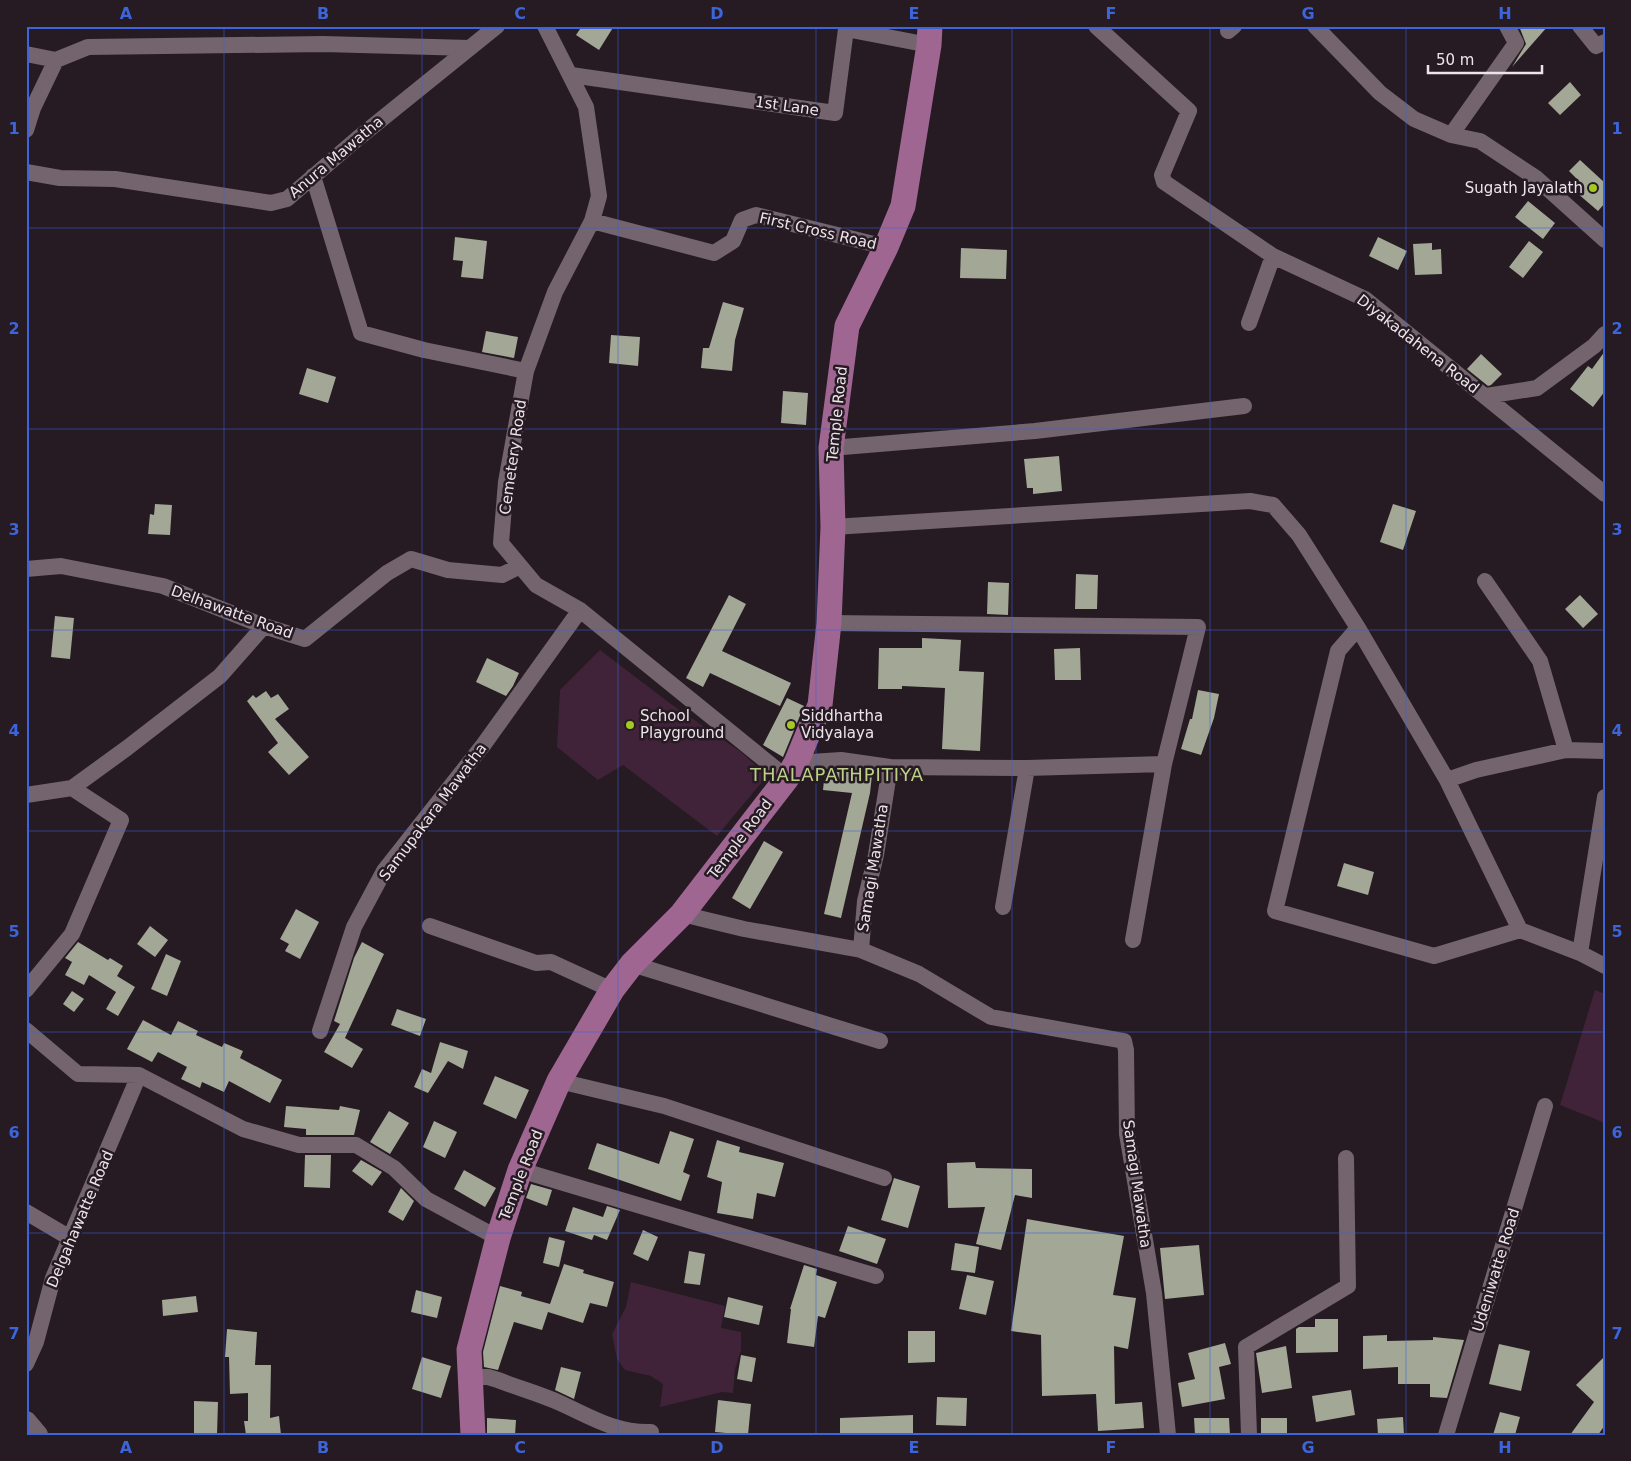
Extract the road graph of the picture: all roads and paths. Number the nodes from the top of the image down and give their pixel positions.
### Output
1 (496, 26) edge
2 (545, 26) edge
3 (1096, 26) edge
4 (1314, 26) edge
5 (1507, 26) edge
6 (1580, 26) edge
7 (840, 28) edge
8 (929, 36) edge
9 (1605, 42) edge
10 (470, 48) junction
11 (26, 54) edge
12 (56, 60) junction
13 (570, 75) junction
14 (26, 130) edge
15 (1451, 134) junction
16 (26, 172) edge
17 (313, 176) junction
18 (592, 221) junction
19 (1605, 240) edge
20 (886, 247) junction
21 (1273, 256) junction
22 (1249, 323) dead end
23 (1605, 334) edge
24 (526, 371) junction
25 (1486, 396) junction
26 (1244, 406) dead end
27 (830, 448) junction
28 (1605, 494) edge
29 (833, 527) junction
30 (520, 566) junction
31 (31, 568) edge
32 (1485, 581) dead end
33 (580, 610) junction
34 (829, 623) junction
35 (264, 626) junction
36 (1358, 628) junction
37 (1566, 750) junction
38 (1605, 751) edge
39 (1164, 764) junction
40 (890, 767) junction
41 (1027, 768) junction
42 (791, 771) junction
43 (1447, 780) junction
44 (72, 788) junction
45 (26, 794) edge
46 (1605, 797) edge
47 (1003, 906) dead end
48 (682, 914) junction
49 (430, 926) dead end
50 (1520, 930) junction
51 (1134, 940) dead end
52 (861, 950) junction
53 (1580, 954) junction
54 (632, 964) junction
55 (1605, 966) edge
56 (26, 990) edge
57 (612, 990) junction
58 (26, 1030) edge
59 (320, 1031) dead end
60 (880, 1041) dead end
61 (139, 1075) junction
62 (559, 1081) junction
63 (1545, 1106) dead end
64 (1346, 1158) dead end
65 (520, 1170) junction
66 (884, 1178) dead end
67 (26, 1212) edge
68 (70, 1238) junction
69 (498, 1238) junction
70 (876, 1276) dead end
71 (26, 1364) edge
72 (470, 1377) junction
73 (26, 1422) edge
74 (651, 1432) dead end
75 (36, 1435) edge
76 (474, 1435) edge
77 (1168, 1435) edge
78 (1249, 1435) edge
79 (1446, 1435) edge

1 - 10 street, Anura Mawatha
2 - 13 street, Cemetery Road
3 - 21 street, Diyakadahena Road
4 - 15 street
5 - 15 street
6 - 9 street
7 - 8 street, 1st Lane
7 - 13 street, 1st Lane
8 - 20 main road, Temple Road
10 - 12 street
10 - 17 street, Anura Mawatha
11 - 12 street
12 - 14 street
13 - 18 street, Cemetery Road
15 - 19 street
16 - 17 street, Anura Mawatha
17 - 24 street
18 - 20 street, First Cross Road
18 - 24 street, Cemetery Road
20 - 27 main road, Temple Road
21 - 22 street
21 - 25 street, Diyakadahena Road
23 - 25 street, Diyakadahena Road
24 - 30 street, Cemetery Road
25 - 28 street, Diyakadahena Road
26 - 27 street
27 - 29 main road, Temple Road
29 - 34 main road, Temple Road
29 - 36 street
30 - 33 street, Cemetery Road
30 - 35 street, Delhawatte Road
31 - 35 street, Delhawatte Road
32 - 37 street
33 - 42 street, Cemetery Road
33 - 59 street, Samupakara Mawatha
34 - 39 street
34 - 42 main road, Temple Road
35 - 44 street
36 - 43 street
36 - 50 street
37 - 38 street
37 - 43 street
39 - 41 street
39 - 51 street
40 - 41 street
40 - 42 street
40 - 52 street, Samagi Mawatha
41 - 47 street
42 - 48 main road, Temple Road
43 - 50 street
44 - 45 street
44 - 56 street
46 - 53 street
48 - 52 street
48 - 54 main road, Temple Road
49 - 57 street
50 - 53 street
52 - 77 street, Samagi Mawatha
53 - 55 street
54 - 57 main road, Temple Road
54 - 60 street
57 - 62 main road, Temple Road
58 - 61 street
61 - 68 street, Delgahawatte Road
61 - 69 street
62 - 65 main road, Temple Road
62 - 66 street
63 - 79 street, Udeniwatte Road
64 - 78 street
65 - 69 main road, Temple Road
65 - 70 street
67 - 68 street
68 - 71 street, Delgahawatte Road
69 - 72 main road, Temple Road
72 - 74 street
72 - 76 main road, Temple Road
73 - 75 main road

